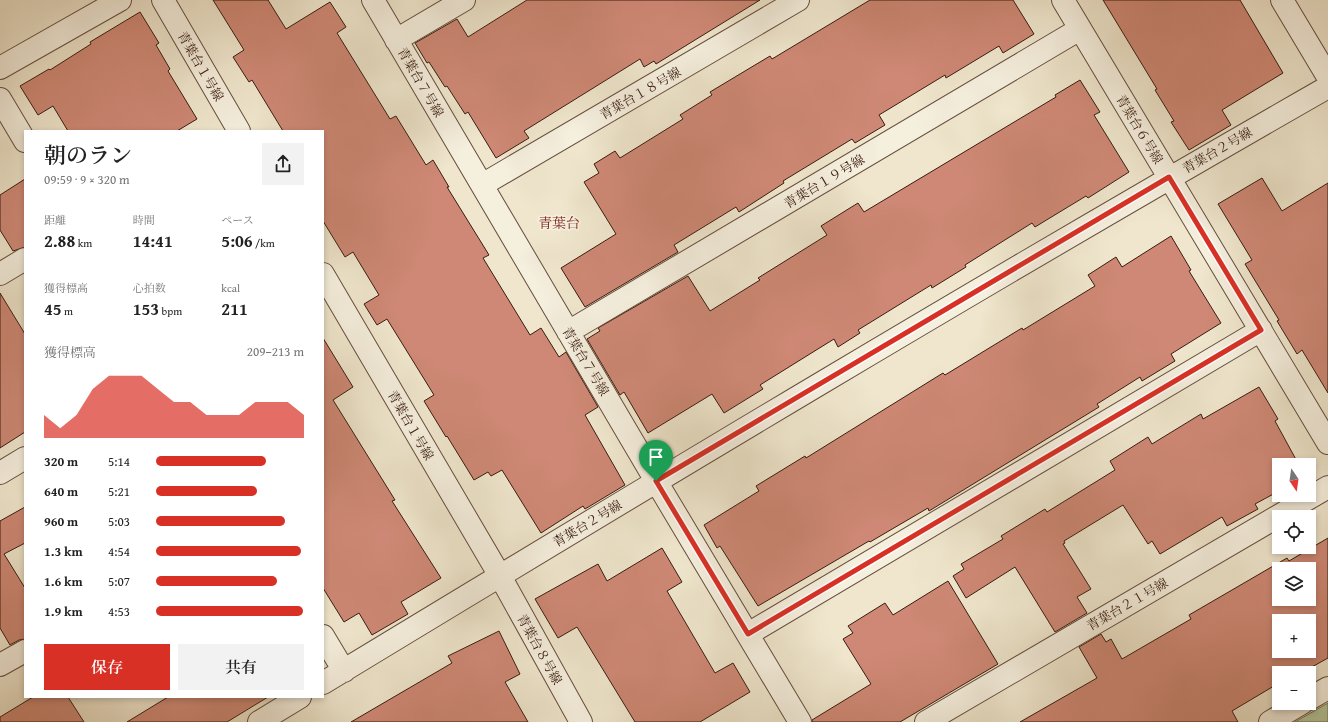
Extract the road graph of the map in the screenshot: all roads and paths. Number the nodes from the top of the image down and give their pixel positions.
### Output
1 (120, 0) edge
2 (163, 0) edge
3 (373, 0) edge
4 (464, 0) edge
5 (798, 0) edge
6 (1063, 0) edge
7 (1282, 0) edge
8 (1080, 29) junction
9 (396, 40) junction
10 (0, 68) edge
11 (1328, 77) edge
12 (1328, 87) edge
13 (0, 99) edge
14 (238, 130) edge
15 (24, 139) edge
16 (1169, 177) junction
17 (482, 185) junction
18 (24, 260) edge
19 (0, 274) edge
20 (324, 276) edge
21 (1261, 330) junction
22 (568, 332) junction
23 (1328, 443) edge
24 (24, 459) edge
25 (0, 473) edge
26 (656, 481) junction
27 (1328, 487) edge
28 (500, 576) junction
29 (748, 634) junction
30 (324, 638) edge
31 (24, 652) edge
32 (0, 666) edge
33 (344, 671) junction
34 (324, 682) edge
35 (1328, 688) edge
36 (1316, 695) edge
37 (298, 698) edge
38 (1290, 710) edge
39 (258, 722) edge
40 (581, 722) edge
41 (800, 722) edge
42 (926, 722) edge
43 (1270, 722) edge

1 - 10 street
2 - 14 street, 青葉台１号線
3 - 9 street, 青葉台７号線
4 - 9 street
5 - 17 street, 青葉台１８号線
6 - 8 street, 青葉台６号線
7 - 11 street
8 - 16 street, 青葉台６号線
8 - 22 street, 青葉台１９号線
9 - 17 street, 青葉台７号線
12 - 16 street, 青葉台２号線
13 - 15 street
16 - 21 street, 青葉台６号線
16 - 26 street, 青葉台２号線
17 - 22 street, 青葉台７号線
18 - 19 street
20 - 28 street, 青葉台１号線
21 - 23 street, 青葉台６号線
21 - 29 street
22 - 26 street, 青葉台７号線
24 - 25 street
26 - 28 street, 青葉台２号線
26 - 29 street, 青葉台７号線
27 - 42 street, 青葉台２１号線
28 - 33 street, 青葉台２号線
28 - 40 street, 青葉台８号線
29 - 41 street, 青葉台７号線
30 - 33 street
31 - 32 street
33 - 34 street, 青葉台２号線
35 - 36 street
37 - 39 street
38 - 43 street

